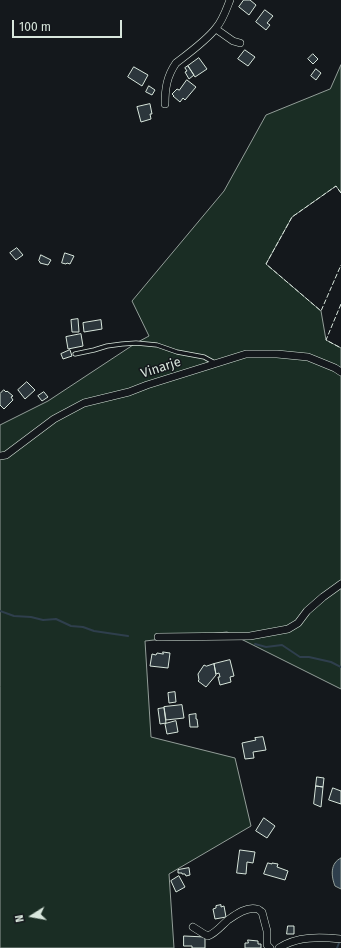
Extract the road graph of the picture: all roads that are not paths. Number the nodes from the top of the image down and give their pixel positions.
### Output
1 (230, 0) edge
2 (216, 29) junction
3 (240, 44) dead end
4 (165, 104) dead end
5 (75, 354) dead end
6 (215, 363) junction
7 (341, 372) edge
8 (0, 456) edge
9 (341, 584) edge
10 (158, 637) dead end
11 (193, 927) dead end
12 (341, 939) edge
13 (270, 948) edge
14 (279, 948) edge

1 - 2 street
2 - 3 street
2 - 4 street
5 - 6 lane
6 - 7 street, Vinarje
6 - 8 street, Vinarje
9 - 10 street
11 - 13 street
12 - 14 street

